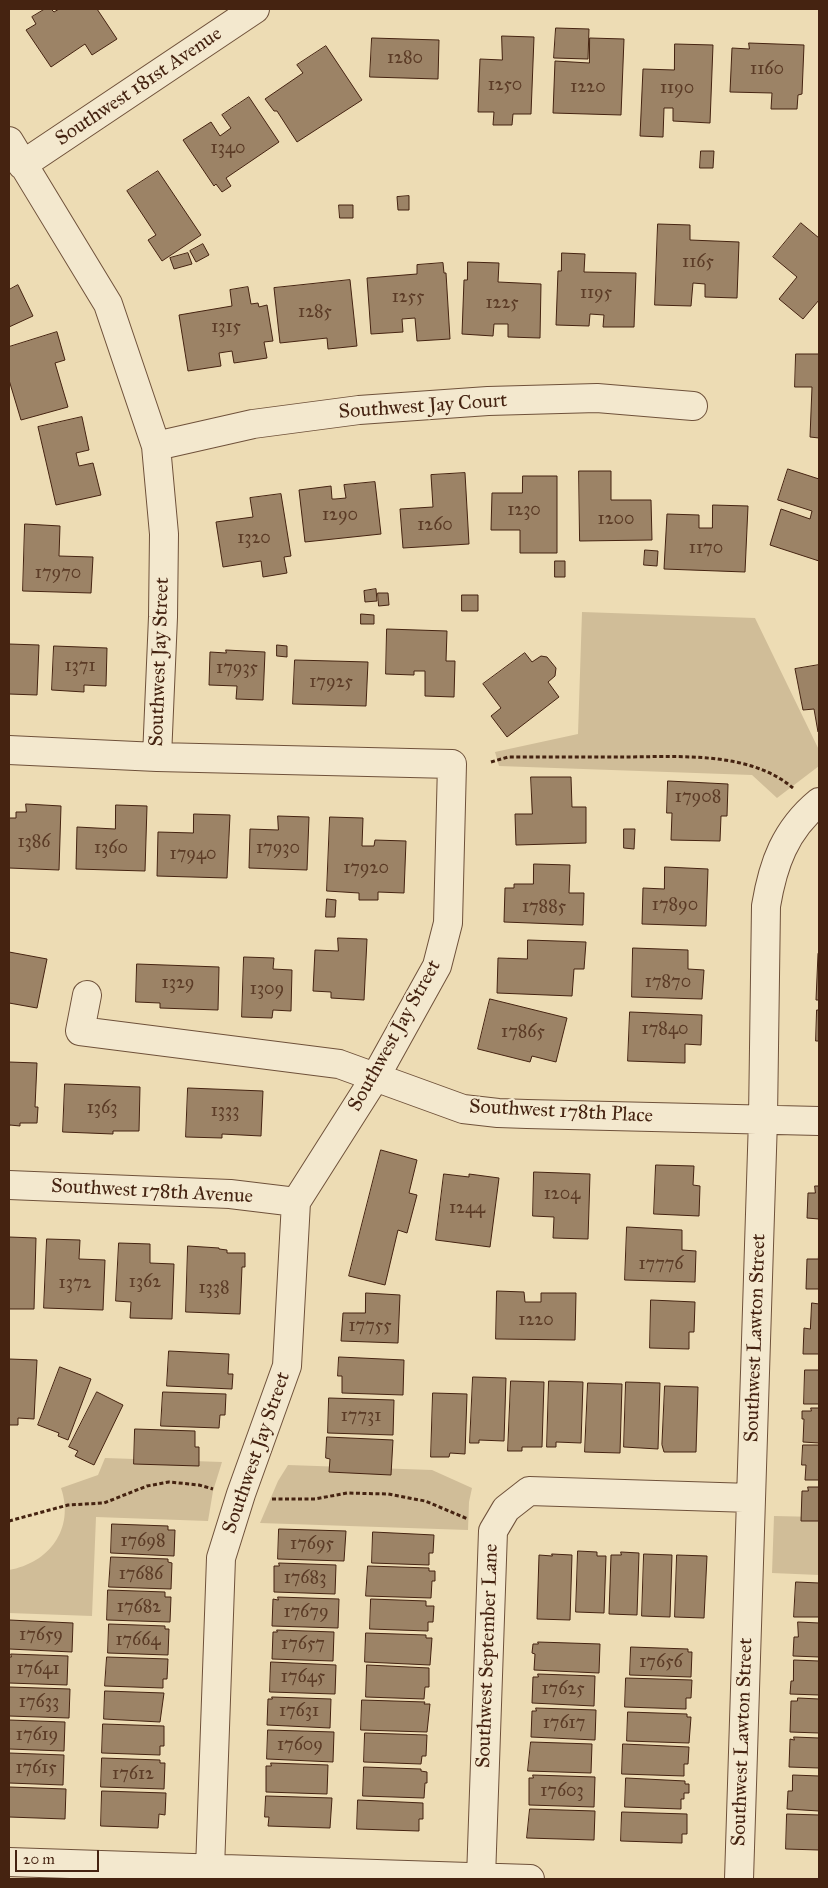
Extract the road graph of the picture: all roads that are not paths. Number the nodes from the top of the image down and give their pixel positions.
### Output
1 (255, 9) edge
2 (9, 141) edge
3 (22, 165) junction
4 (692, 406) dead end
5 (156, 446) junction
6 (9, 750) edge
7 (157, 757) junction
8 (809, 800) edge
9 (87, 995) dead end
10 (376, 1076) junction
11 (763, 1119) junction
12 (819, 1121) edge
13 (9, 1186) edge
14 (296, 1202) junction
15 (751, 1498) junction
16 (9, 1862) edge
17 (210, 1869) junction
18 (481, 1878) edge
19 (530, 1879) edge
20 (739, 1879) edge

1 - 3 street, Southwest 181st Avenue
2 - 3 street, Southwest Jay Street
3 - 5 street, Southwest Jay Street
4 - 5 street, Southwest Jay Court
5 - 7 street, Southwest Jay Street
6 - 7 street
7 - 10 street, Southwest Jay Street
8 - 11 street, Southwest Lawton Street
9 - 10 street, Southwest 178th Place
10 - 11 street, Southwest 178th Place
10 - 14 street, Southwest Jay Street
11 - 12 street, Southwest 178th Place
11 - 15 street, Southwest Lawton Street
13 - 14 street, Southwest 178th Avenue
14 - 17 street, Southwest Jay Street
15 - 18 street, Southwest September Lane
15 - 20 street, Southwest Lawton Street
16 - 17 street
17 - 18 street
18 - 19 street

